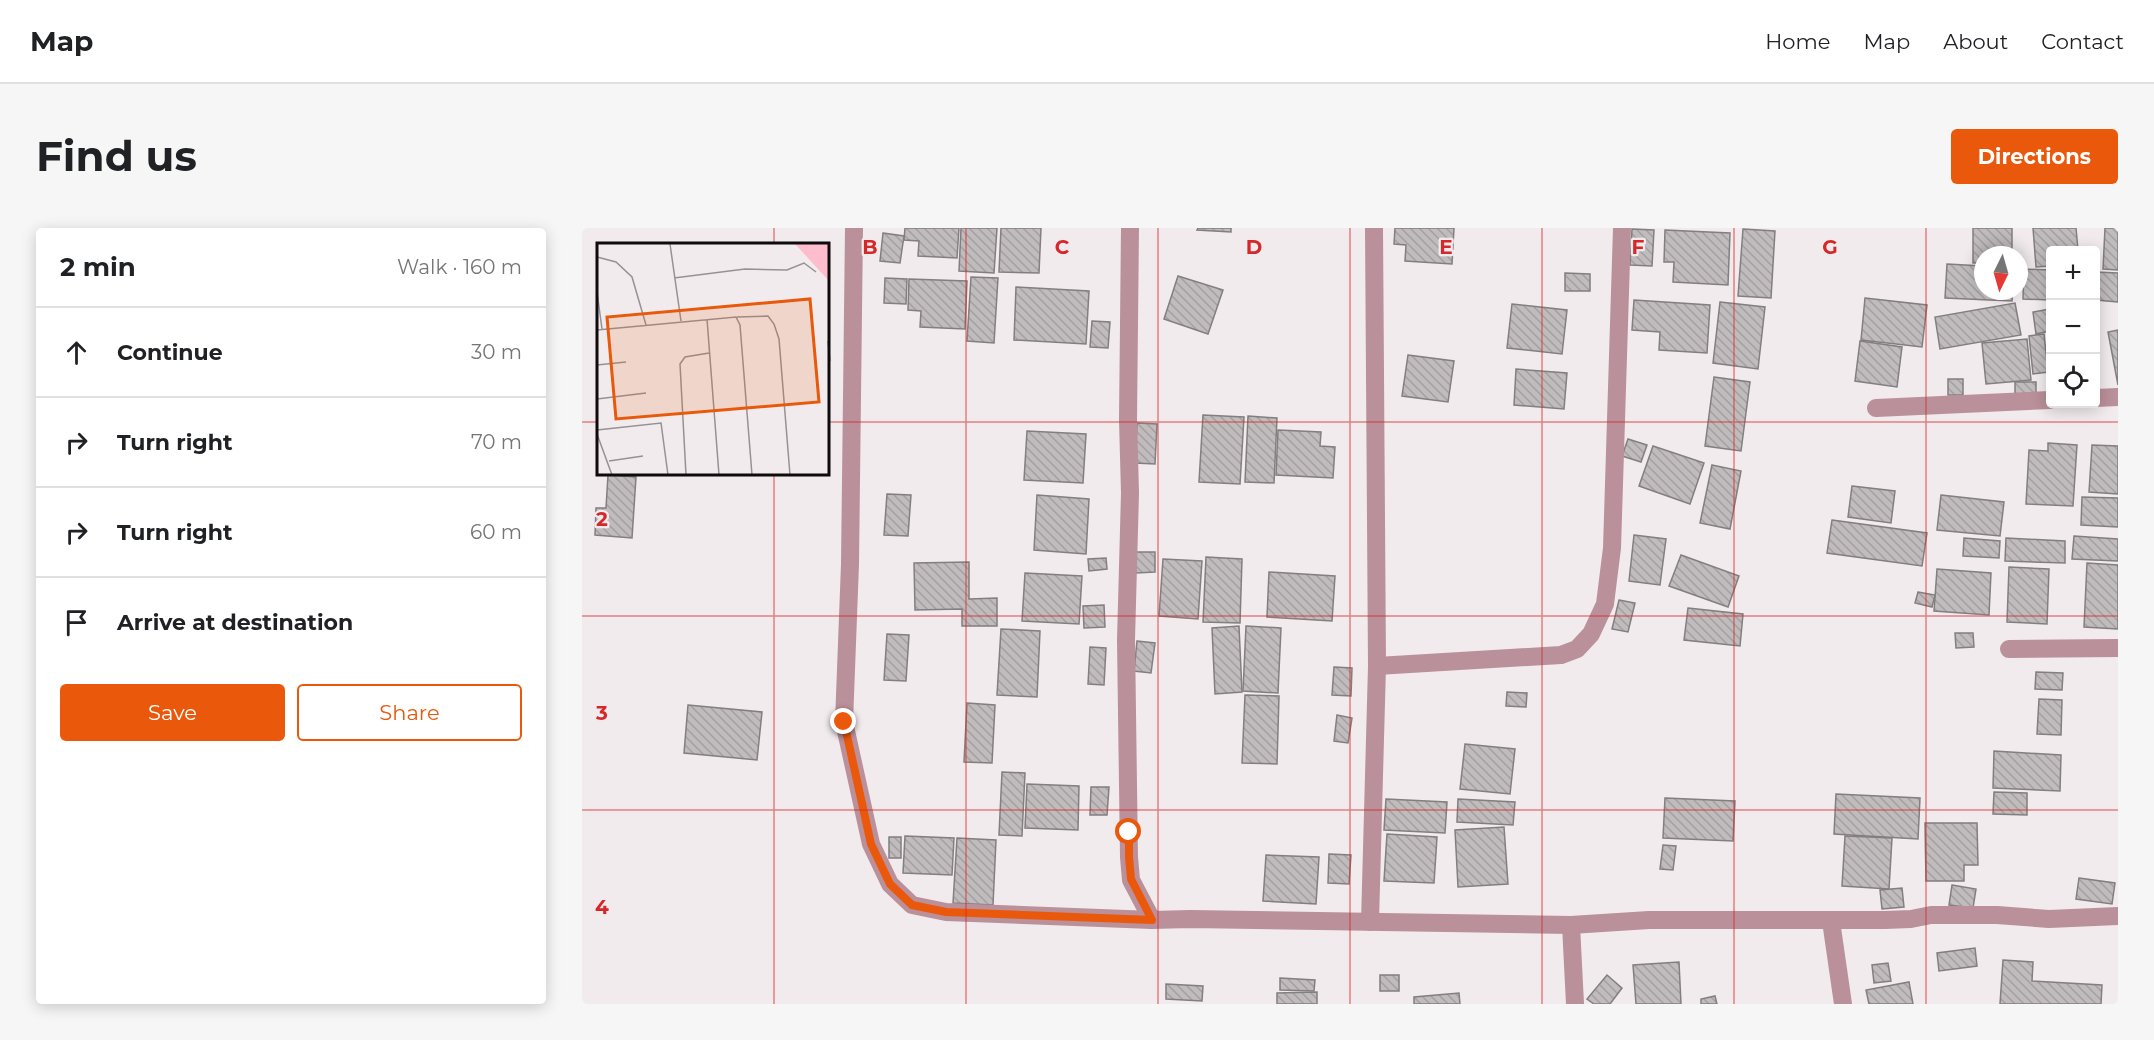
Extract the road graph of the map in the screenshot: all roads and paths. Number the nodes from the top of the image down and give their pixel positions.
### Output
1 (854, 228) edge
2 (1130, 228) edge
3 (1374, 228) edge
4 (1622, 228) edge
5 (2100, 398) edge
6 (2118, 398) edge
7 (2046, 400) edge
8 (1876, 408) dead end
9 (2118, 648) edge
10 (2009, 649) dead end
11 (1377, 666) junction
12 (2118, 916) edge
13 (1152, 920) junction
14 (1832, 921) junction
15 (1370, 922) junction
16 (1571, 925) junction
17 (1575, 1004) edge
18 (1843, 1004) edge

1 - 13 street
2 - 13 street
3 - 11 street
4 - 11 street
5 - 6 street
7 - 8 street
9 - 10 street
11 - 15 street
12 - 14 street
13 - 15 street
14 - 16 street
14 - 18 street
15 - 16 street
16 - 17 street

